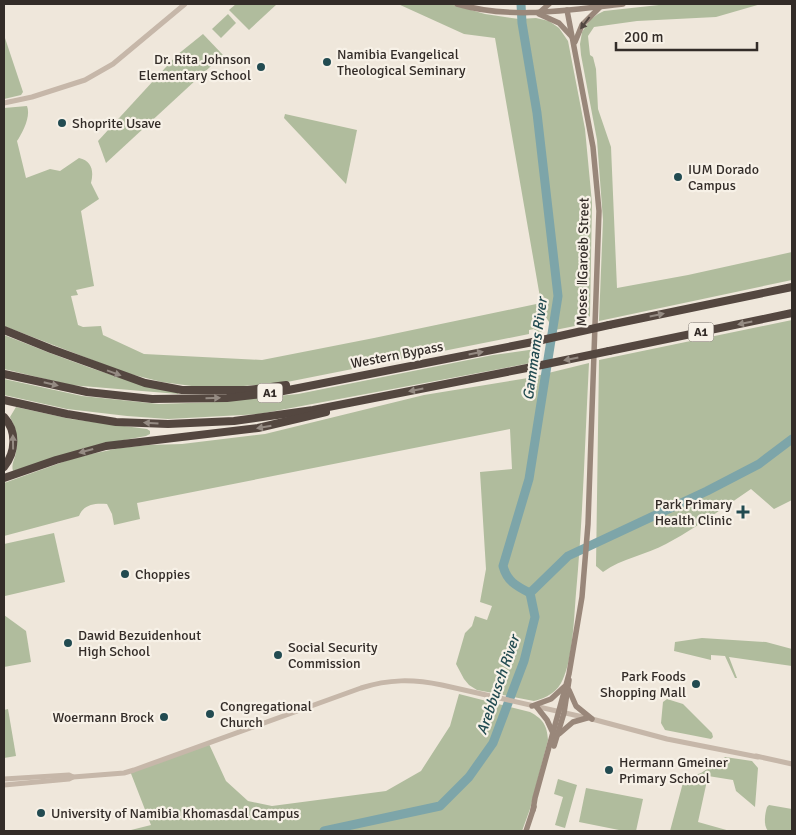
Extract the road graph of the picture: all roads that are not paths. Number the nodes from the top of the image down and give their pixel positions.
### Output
1 (185, 4) edge
2 (457, 4) edge
3 (549, 4) edge
4 (587, 4) edge
5 (623, 4) edge
6 (602, 6) junction
7 (567, 7) edge
8 (538, 12) junction
9 (574, 41) junction
10 (4, 103) edge
11 (792, 287) edge
12 (792, 313) edge
13 (4, 330) edge
14 (4, 374) edge
15 (335, 380) junction
16 (396, 394) junction
17 (4, 400) edge
18 (4, 417) edge
19 (4, 467) edge
20 (4, 478) edge
21 (567, 687) junction
22 (534, 706) junction
23 (562, 712) junction
24 (589, 719) junction
25 (555, 735) junction
26 (792, 764) edge
27 (73, 777) junction
28 (4, 779) edge
29 (4, 785) edge
30 (526, 831) edge

1 - 10 street
2 - 8 main road
3 - 8 main road
4 - 6 main road
5 - 6 main road
6 - 7 main road
6 -> 9 main road
7 - 8 main road
7 - 9 main road, Moses ǁGaroëb Street
8 - 9 main road
9 - 21 main road, Moses ǁGaroëb Street
15 -> 11 highway, Western Bypass / A1, bridge
12 -> 16 highway, A1, bridge
13 -> 15 highway
14 -> 15 highway, Western Bypass / A1
16 -> 17 highway, A1
16 -> 20 highway
19 -> 18 highway
21 - 22 main road
21 - 23 main road
21 - 24 main road
22 - 23 street
22 - 25 main road
22 - 27 street
23 - 24 street
23 - 25 main road
24 - 25 main road
24 - 26 street
25 - 30 main road
27 - 28 street
27 - 29 street

